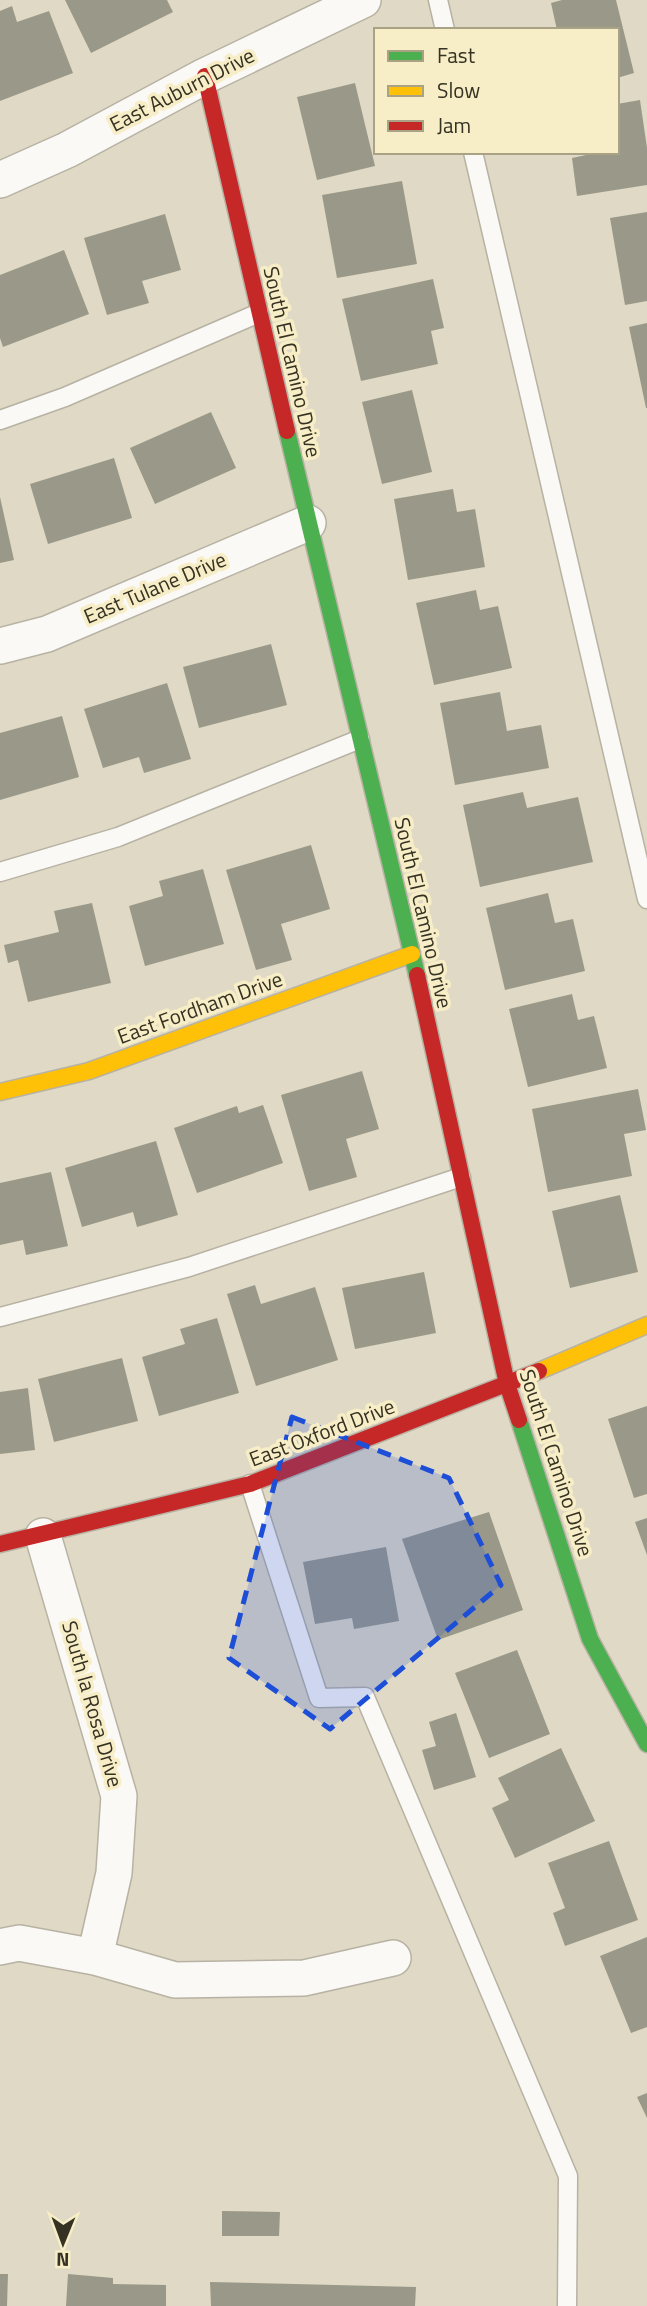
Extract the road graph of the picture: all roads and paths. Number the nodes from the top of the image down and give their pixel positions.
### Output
1 (363, 0) edge
2 (438, 0) edge
3 (445, 28) edge
4 (205, 76) junction
5 (473, 154) edge
6 (0, 180) edge
7 (259, 313) junction
8 (0, 420) edge
9 (308, 523) junction
10 (0, 646) edge
11 (360, 738) junction
12 (0, 872) edge
13 (647, 899) edge
14 (412, 954) junction
15 (0, 1092) edge
16 (461, 1177) junction
17 (0, 1317) edge
18 (647, 1325) edge
19 (507, 1384) junction
20 (250, 1484) junction
21 (43, 1536) junction
22 (0, 1544) edge
23 (647, 1744) edge
24 (0, 1947) edge
25 (95, 1957) junction
26 (393, 1958) dead end
27 (567, 2306) edge

1 - 4 street, East Auburn Drive
2 - 3 lane
4 - 6 street, East Auburn Drive
4 - 7 street, South El Camino Drive
5 - 13 lane
7 - 8 lane
7 - 9 street, South El Camino Drive
9 - 10 street, East Tulane Drive
9 - 11 street, South El Camino Drive
11 - 12 lane
11 - 14 street, South El Camino Drive
14 - 15 street, East Fordham Drive
14 - 16 street, South El Camino Drive
16 - 17 lane
16 - 19 street, South El Camino Drive
18 - 19 street, East Oxford Drive
19 - 20 street, East Oxford Drive
19 - 23 street, South El Camino Drive
20 - 21 street, East Oxford Drive
20 - 27 lane
21 - 22 street, East Oxford Drive
21 - 25 street, South la Rosa Drive
24 - 25 street
25 - 26 street

